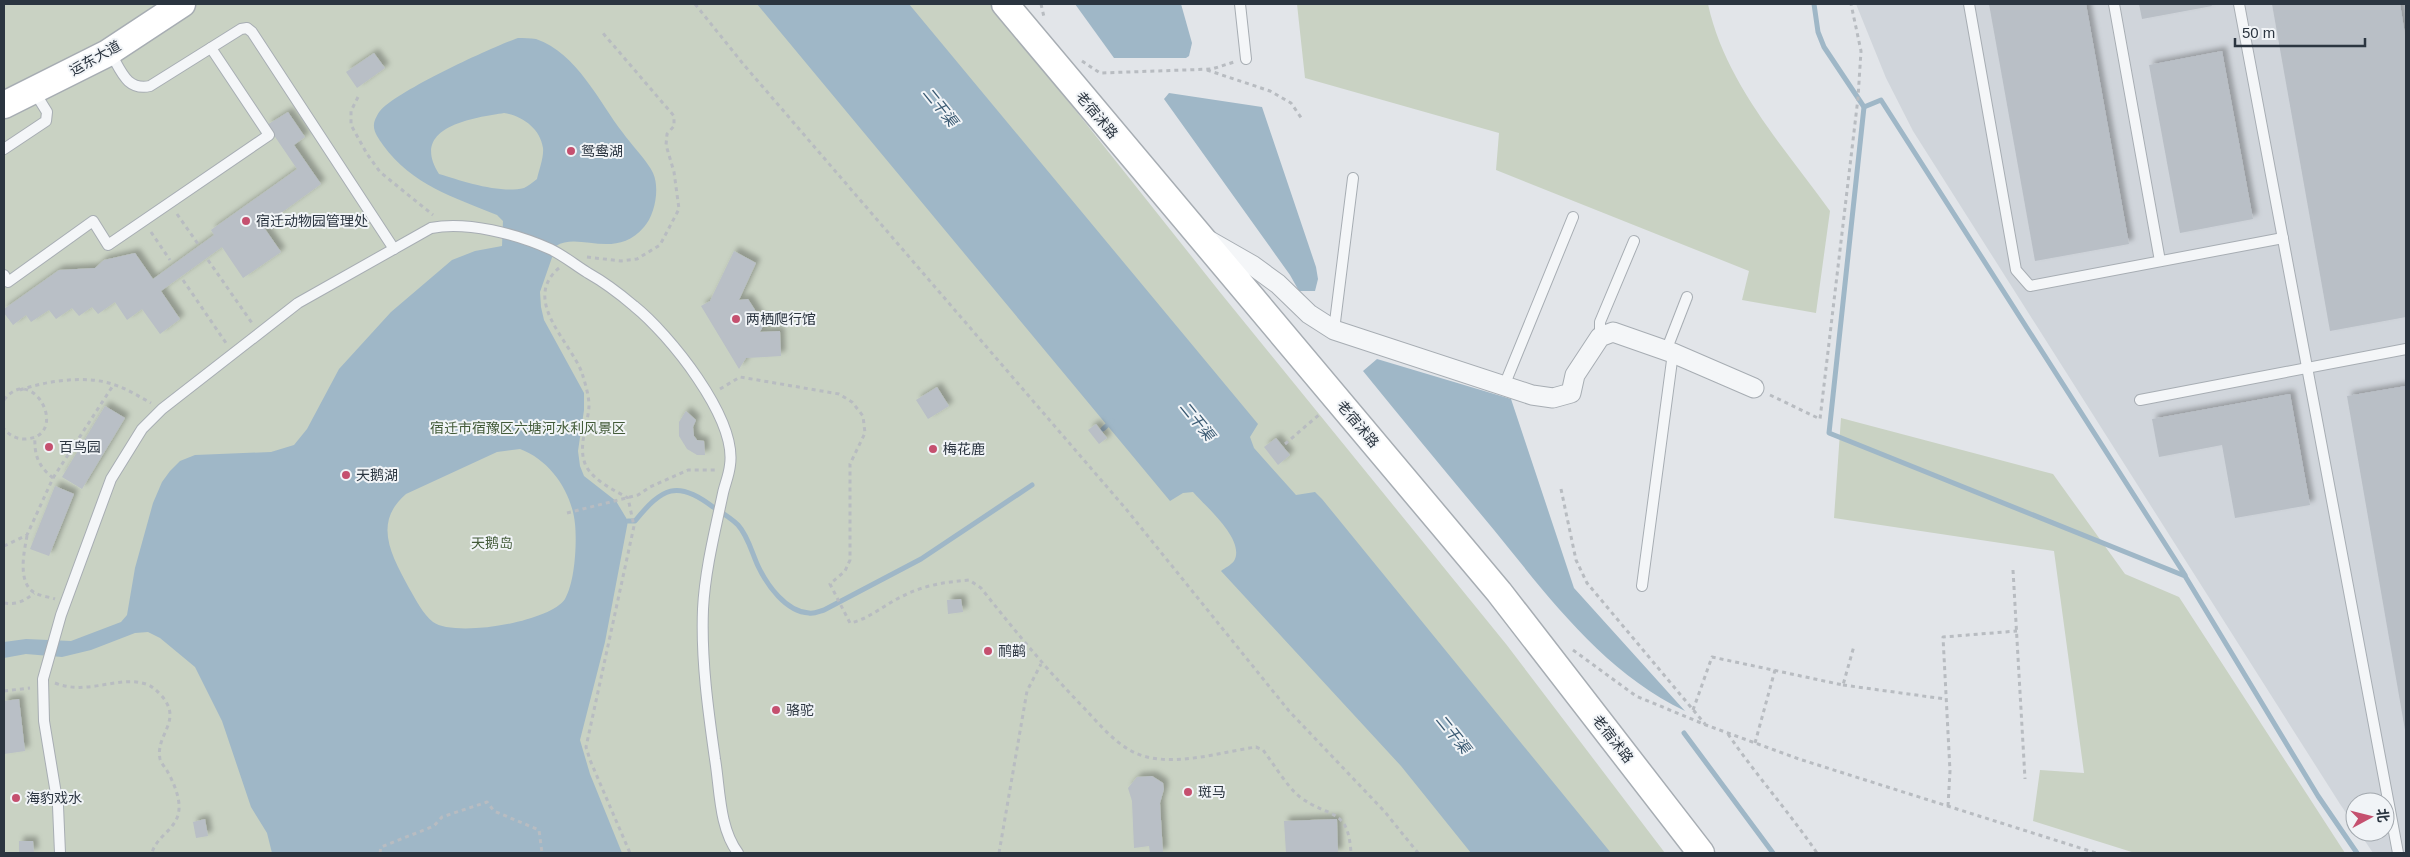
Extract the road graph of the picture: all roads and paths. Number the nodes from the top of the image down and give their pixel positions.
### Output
1 (180, 4) edge
2 (694, 4) edge
3 (1041, 4) edge
4 (1240, 4) edge
5 (1851, 4) edge
6 (1969, 4) edge
7 (2114, 4) edge
8 (2240, 4) edge
9 (1012, 10) edge
10 (1044, 18) dead end
11 (602, 32) dead end
12 (211, 48) junction
13 (109, 52) junction
14 (1076, 56) dead end
15 (1246, 59) joint
16 (1204, 69) junction
17 (34, 90) junction
18 (358, 97) dead end
19 (4, 105) edge
20 (1302, 119) dead end
21 (4, 149) edge
22 (1353, 178) dead end
23 (170, 203) junction
24 (1573, 217) dead end
25 (144, 221) junction
26 (444, 226) junction
27 (1198, 235) junction
28 (2283, 238) junction
29 (1634, 241) dead end
30 (198, 244) dead end
31 (394, 249) junction
32 (170, 260) dead end
33 (208, 260) dead end
34 (568, 260) junction
35 (2160, 261) junction
36 (4, 275) edge
37 (184, 280) dead end
38 (1687, 297) dead end
39 (1334, 330) junction
40 (259, 334) junction
41 (1600, 337) junction
42 (2406, 350) edge
43 (1669, 352) junction
44 (233, 354) junction
45 (2308, 368) junction
46 (114, 384) junction
47 (1504, 386) junction
48 (1754, 388) joint
49 (20, 390) junction
50 (708, 396) junction
51 (1337, 399) junction
52 (4, 400) edge
53 (2140, 400) dead end
54 (162, 409) junction
55 (4, 429) edge
56 (35, 436) junction
57 (1285, 444) dead end
58 (729, 470) junction
59 (53, 478) junction
60 (1561, 489) dead end
61 (628, 498) junction
62 (566, 513) dead end
63 (27, 535) junction
64 (4, 546) edge
65 (2013, 570) dead end
66 (1642, 586) dead end
67 (34, 593) junction
68 (66, 602) junction
69 (4, 603) edge
70 (2017, 631) junction
71 (1566, 644) dead end
72 (1854, 646) dead end
73 (1041, 664) junction
74 (1775, 670) junction
75 (43, 682) junction
76 (1843, 685) junction
77 (4, 691) edge
78 (1945, 699) junction
79 (1693, 710) junction
80 (1706, 725) junction
81 (1728, 733) junction
82 (1755, 743) junction
83 (2025, 779) dead end
84 (1948, 806) junction
85 (60, 853) edge
86 (152, 853) edge
87 (380, 853) edge
88 (542, 853) edge
89 (630, 853) edge
90 (738, 853) edge
91 (999, 853) edge
92 (1351, 853) edge
93 (1418, 853) edge
94 (1701, 853) edge
95 (1817, 853) edge
96 (2096, 853) edge
97 (2398, 853) edge

1 - 13 main road, 运东大道
2 - 93 path
3 - 10 path
4 - 15 lane
5 - 48 path
6 - 35 lane
7 - 35 lane
8 - 28 lane
9 - 27 main road, 老宿沭路
11 - 34 path
12 - 13 lane
12 - 23 lane
12 - 31 lane
13 - 17 main road, 运东大道
14 - 16 path
15 - 16 path
16 - 20 path
17 - 19 main road, 运东大道
17 - 21 lane
18 - 26 path
22 - 39 lane
23 - 25 lane
23 - 30 path
24 - 47 lane
25 - 32 path
25 - 36 lane
26 - 31 lane
26 - 34 lane
27 - 39 street
27 - 51 main road, 老宿沭路
28 - 35 lane
28 - 45 lane
29 - 41 lane
31 - 40 lane
33 - 40 path
34 - 50 lane
34 - 61 path
37 - 44 path
38 - 43 lane
39 - 47 street
40 - 44 lane
41 - 43 street
41 - 47 street
42 - 45 lane
43 - 48 street
43 - 66 lane
44 - 54 lane
45 - 53 lane
45 - 97 lane
46 - 49 path
46 - 54 path
46 - 59 path
49 - 52 path
49 - 56 path
50 - 58 lane
50 - 73 path
51 - 57 path
51 - 94 main road, 老宿沭路
54 - 68 lane
55 - 56 path
56 - 59 path
58 - 61 path
58 - 90 lane
59 - 63 path
60 - 79 path
61 - 62 path
61 - 89 path
63 - 64 path
63 - 67 path
65 - 70 path
67 - 68 path
67 - 69 path
68 - 75 lane
70 - 78 path
70 - 83 path
71 - 80 path
72 - 76 path
73 - 91 path
73 - 92 path
74 - 76 path
74 - 79 path
74 - 82 path
75 - 77 path
75 - 85 lane
75 - 86 path
76 - 78 path
78 - 84 path
79 - 80 path
80 - 81 path
81 - 82 path
81 - 95 path
82 - 84 path
84 - 96 path
87 - 88 path

